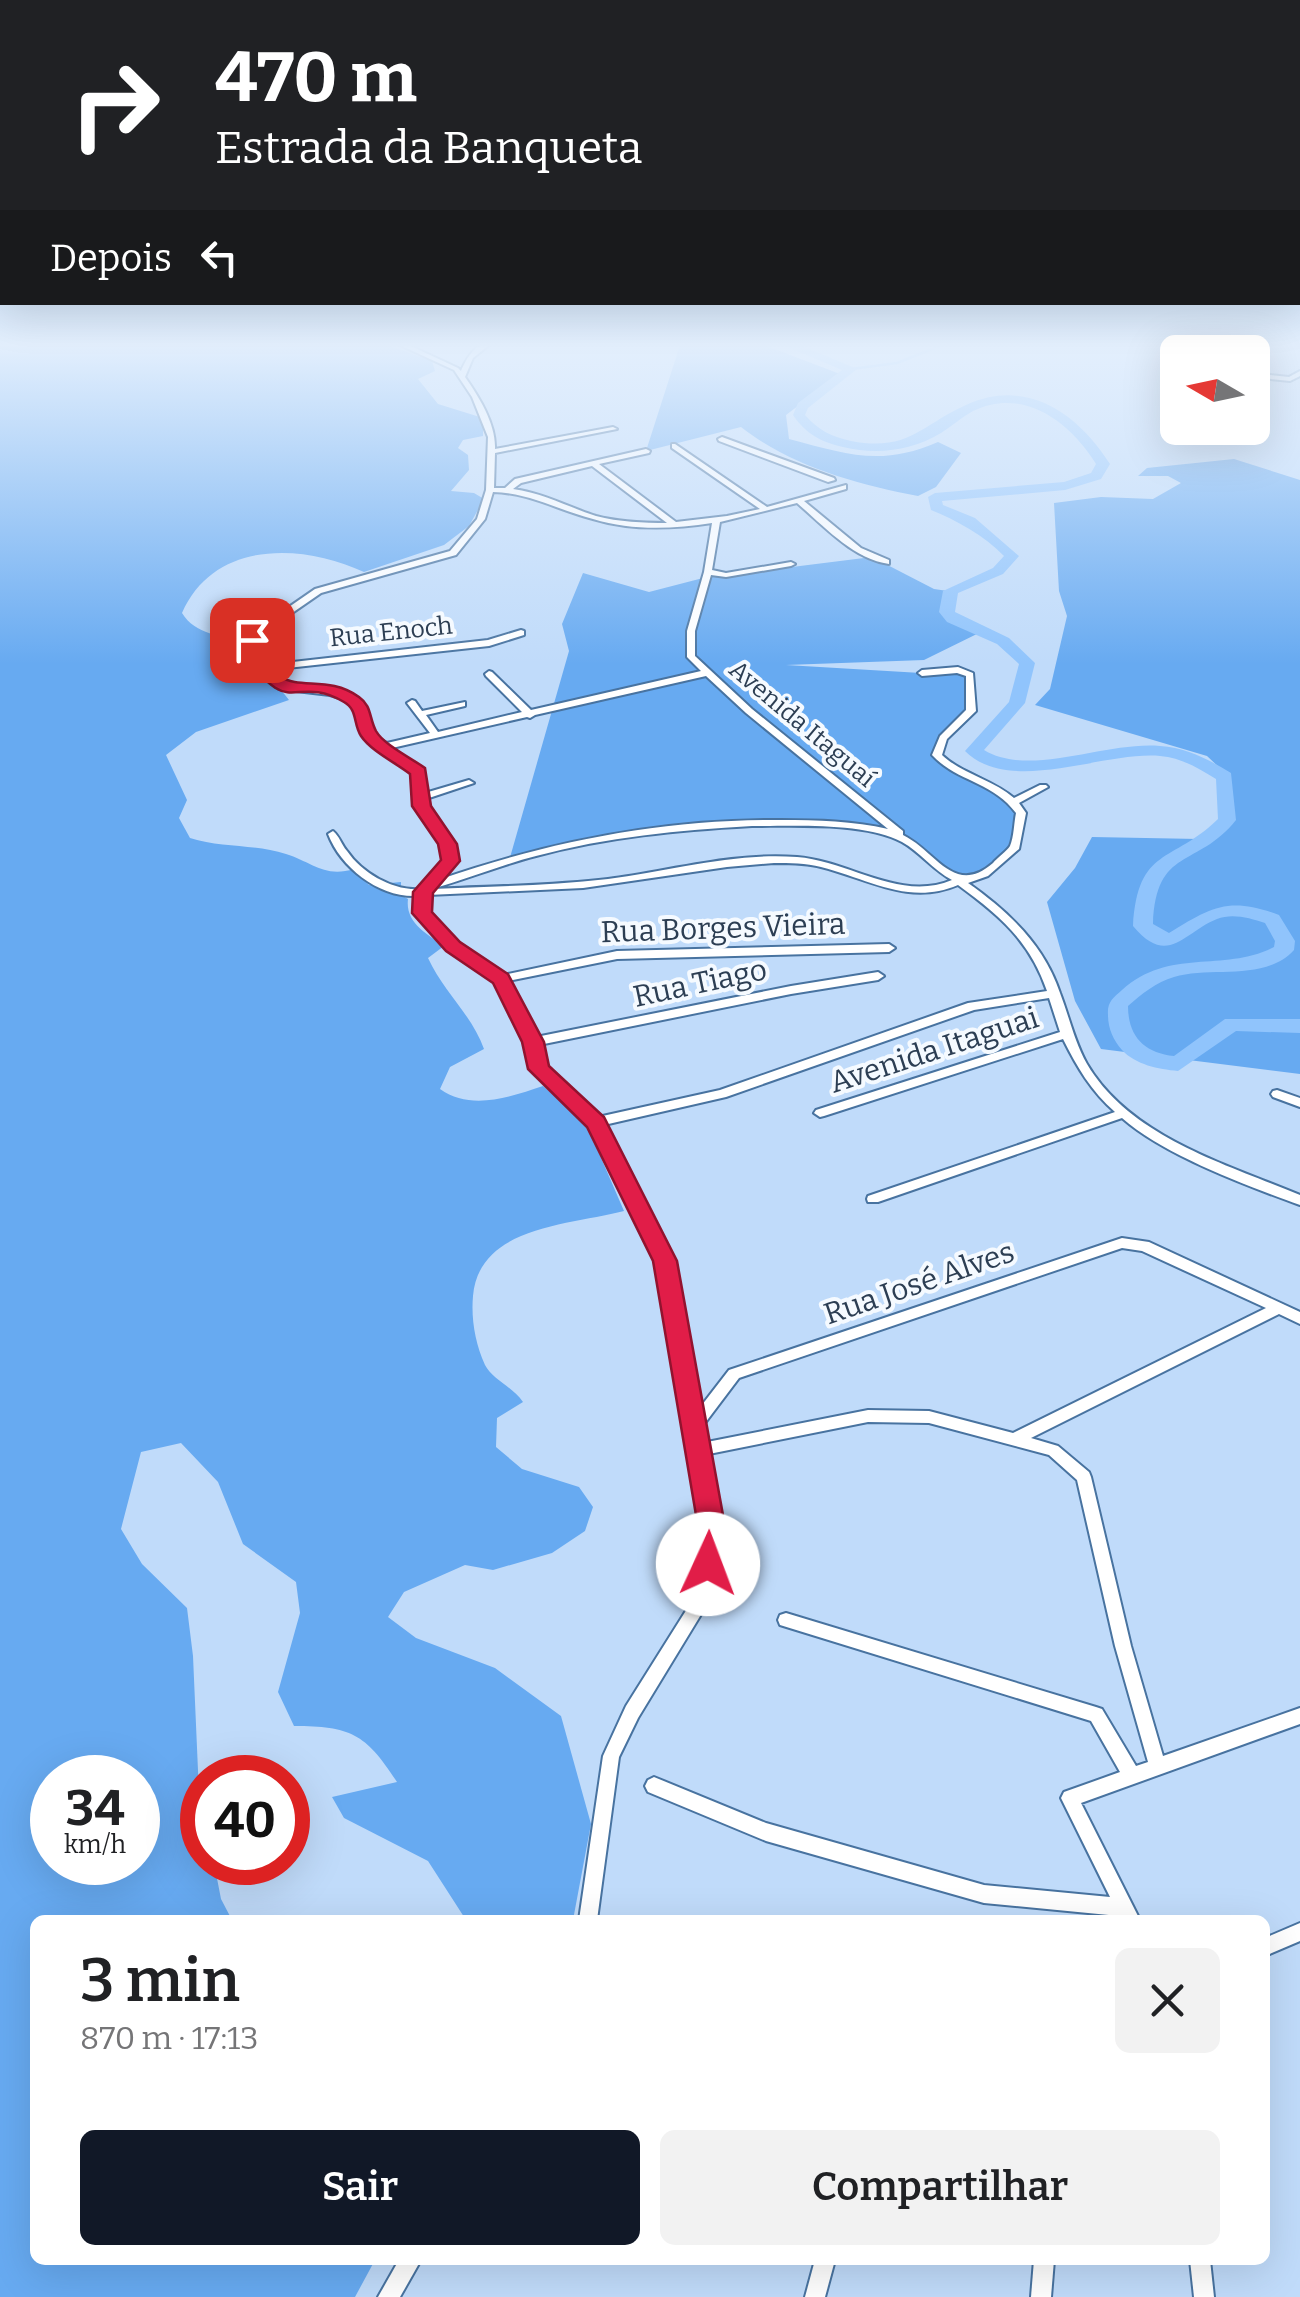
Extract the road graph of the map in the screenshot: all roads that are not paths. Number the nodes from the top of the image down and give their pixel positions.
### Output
1 (505, 449) edge
2 (680, 449) edge
3 (746, 449) edge
4 (646, 450) dead end
5 (491, 452) joint
6 (594, 464) junction
7 (490, 490) junction
8 (507, 490) junction
9 (798, 500) junction
10 (762, 507) junction
11 (716, 518) junction
12 (674, 525) junction
13 (886, 562) dead end
14 (792, 564) dead end
15 (708, 572) junction
16 (521, 632) dead end
17 (264, 668) junction
18 (922, 673) dead end
19 (490, 674) dead end
20 (706, 674) junction
21 (412, 704) dead end
22 (462, 704) dead end
23 (420, 714) junction
24 (530, 715) junction
25 (435, 734) junction
26 (387, 746) junction
27 (469, 783) dead end
28 (1043, 787) dead end
29 (419, 798) junction
30 (1012, 802) junction
31 (332, 834) dead end
32 (908, 841) junction
33 (959, 880) junction
34 (427, 889) junction
35 (889, 948) dead end
36 (878, 976) dead end
37 (501, 979) junction
38 (1055, 992) junction
39 (1066, 1034) junction
40 (533, 1042) junction
41 (1278, 1094) dead end
42 (1300, 1103) edge
43 (820, 1113) dead end
44 (1122, 1114) junction
45 (596, 1122) junction
46 (873, 1199) dead end
47 (1300, 1200) edge
48 (1279, 1308) junction
49 (1300, 1318) edge
50 (692, 1429) junction
51 (1017, 1438) junction
52 (696, 1450) junction
53 (786, 1620) dead end
54 (1300, 1716) edge
55 (1158, 1768) junction
56 (1133, 1778) junction
57 (654, 1786) dead end
58 (1128, 1913) edge
59 (589, 1915) edge
60 (1300, 1932) edge
61 (1270, 1946) edge
62 (407, 2265) edge
63 (823, 2265) edge
64 (1044, 2265) edge
65 (1201, 2265) edge
66 (388, 2297) edge
67 (815, 2297) edge
68 (1041, 2297) edge
69 (1204, 2297) edge

1 - 5 street
2 - 10 street
3 - 9 street
4 - 6 street
5 - 7 street
6 - 8 street
6 - 12 street
7 - 8 street
7 - 17 street
8 - 12 street
9 - 10 street
9 - 13 street
10 - 11 street
11 - 12 street
11 - 15 street, Avenida Itaguaí
14 - 15 street
15 - 20 street, Avenida Itaguaí
16 - 17 street, Rua Enoch
17 - 26 street
18 - 30 street
19 - 24 street
20 - 24 street
20 - 32 street, Avenida Itaguaí
21 - 23 street
22 - 23 street
23 - 25 street
24 - 25 street
25 - 26 street
26 - 29 street
27 - 29 street
28 - 30 street
29 - 34 street
30 - 33 street
31 - 34 street
32 - 33 street, Avenida Itaguaí
32 - 34 street
33 - 34 street
33 - 38 street
34 - 37 street
35 - 37 street, Rua Borges Vieira
36 - 40 street, Rua Tiago
37 - 40 street
38 - 39 street
38 - 45 street
39 - 43 street, Avenida Itaguai
39 - 44 street, Avenida Itaguai
40 - 45 street
41 - 42 street
44 - 46 street
44 - 47 street, Avenida Itaguai
45 - 50 street
48 - 49 street
48 - 50 street, Rua José Alves
48 - 51 street
50 - 52 street
51 - 52 street
51 - 55 street
52 - 59 street
53 - 56 street
54 - 55 street
55 - 56 street
56 - 58 street
57 - 58 street
60 - 61 street
62 - 66 street
63 - 67 street
64 - 68 street
65 - 69 street

